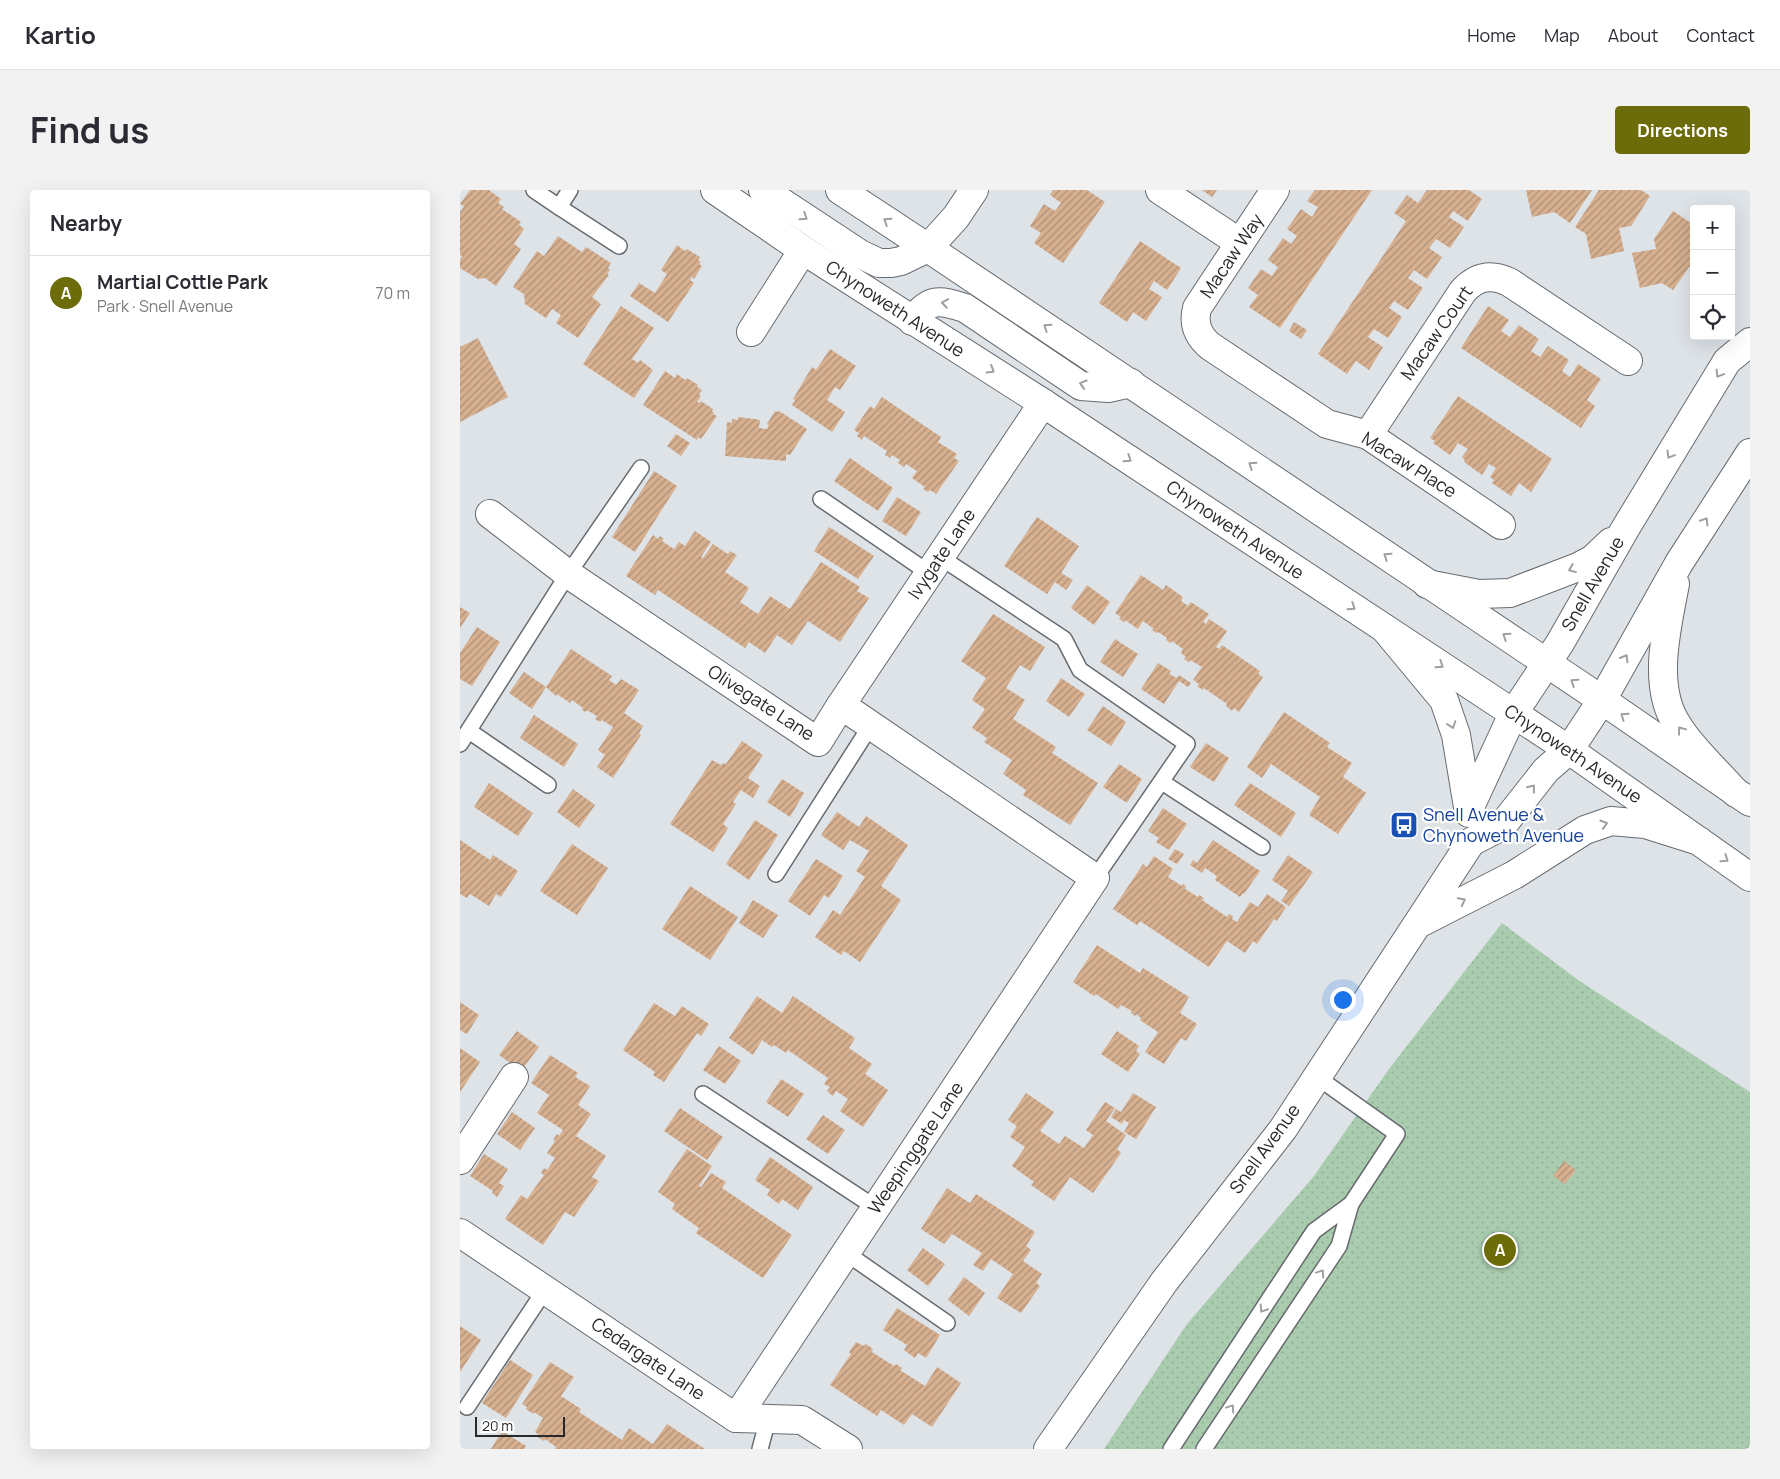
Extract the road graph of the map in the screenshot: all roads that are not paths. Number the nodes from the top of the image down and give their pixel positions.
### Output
1 (534, 190) edge
2 (570, 190) edge
3 (715, 190) edge
4 (763, 190) edge
5 (840, 190) edge
6 (974, 190) edge
7 (1160, 190) edge
8 (1275, 190) edge
9 (559, 207) junction
10 (1240, 243) junction
11 (619, 246) dead end
12 (928, 248) junction
13 (803, 250) junction
14 (912, 321) junction
15 (1196, 324) joint
16 (751, 332) dead end
17 (1750, 342) edge
18 (1628, 361) dead end
19 (1131, 384) junction
20 (1043, 403) junction
21 (1368, 435) junction
22 (1750, 453) edge
23 (641, 468) dead end
24 (821, 499) dead end
25 (490, 514) dead end
26 (1501, 525) dead end
27 (1624, 530) junction
28 (1679, 563) junction
29 (935, 565) junction
30 (568, 574) junction
31 (1427, 584) junction
32 (1385, 629) junction
33 (1546, 664) junction
34 (1602, 700) junction
35 (841, 705) junction
36 (1513, 714) junction
37 (871, 725) junction
38 (469, 731) junction
39 (460, 744) edge
40 (1569, 750) junction
41 (1162, 782) junction
42 (548, 785) dead end
43 (1743, 797) edge
44 (1469, 809) junction
45 (1700, 841) junction
46 (1471, 842) junction
47 (1262, 847) dead end
48 (776, 874) dead end
49 (1750, 877) edge
50 (1096, 878) junction
51 (1418, 924) junction
52 (514, 1077) dead end
53 (1317, 1077) junction
54 (703, 1094) dead end
55 (460, 1160) edge
56 (1351, 1204) junction
57 (876, 1208) junction
58 (460, 1233) edge
59 (846, 1253) junction
60 (545, 1290) junction
61 (947, 1323) dead end
62 (467, 1407) dead end
63 (736, 1418) junction
64 (768, 1419) junction
65 (760, 1449) edge
66 (848, 1449) edge
67 (1048, 1449) edge
68 (1171, 1449) edge
69 (1204, 1449) edge

1 - 9 lane
2 - 9 lane
3 - 13 street, Chynoweth Avenue
4 -> 12 street
12 -> 5 street
6 - 12 street
7 - 10 street
8 - 10 street, Macaw Way
9 - 11 lane
10 - 15 street, Macaw Way
19 -> 12 street
13 - 14 street, Chynoweth Avenue
13 - 16 street
19 -> 14 street
14 -> 20 street, Chynoweth Avenue
15 - 21 street, Macaw Place
17 -> 27 street, Snell Avenue
18 - 21 street, Macaw Court
31 -> 19 street
20 - 29 street, Ivygate Lane
20 -> 32 street, Chynoweth Avenue
21 - 26 street, Macaw Place
28 -> 22 street, Snell Avenue
23 - 30 lane
24 - 29 lane
25 - 30 street, Olivegate Lane
27 -> 31 street
27 - 33 street, Snell Avenue
34 -> 28 street, Snell Avenue
43 -> 28 street
29 - 35 street, Ivygate Lane
29 - 41 lane
30 - 35 street, Olivegate Lane
30 - 38 lane
33 -> 31 street
32 -> 36 street, Chynoweth Avenue
32 -> 44 street
34 -> 33 street
33 - 36 street, Snell Avenue
34 - 40 street, Snell Avenue
43 -> 34 street
35 - 37 street
36 - 40 street, Chynoweth Avenue
36 - 44 street, Snell Avenue
37 - 48 lane
37 - 50 street
38 - 39 lane
38 - 42 lane
40 - 45 street, Chynoweth Avenue
46 -> 40 street, Snell Avenue
41 - 47 lane
41 - 50 lane
44 - 46 street, Snell Avenue
45 -> 49 street, Chynoweth Avenue
51 -> 45 street
46 - 51 street, Snell Avenue
50 - 57 street, Weepinggate Lane
51 - 53 street, Snell Avenue
52 - 55 street
53 - 56 lane
53 - 67 street, Snell Avenue
54 - 57 lane
56 -> 68 lane
69 -> 56 lane
57 - 59 street, Weepinggate Lane
58 - 60 street, Cedargate Lane
59 - 61 lane
59 - 63 street, Weepinggate Lane
60 - 62 lane
60 - 63 street, Cedargate Lane
63 - 64 street
64 - 65 lane
64 - 66 street

